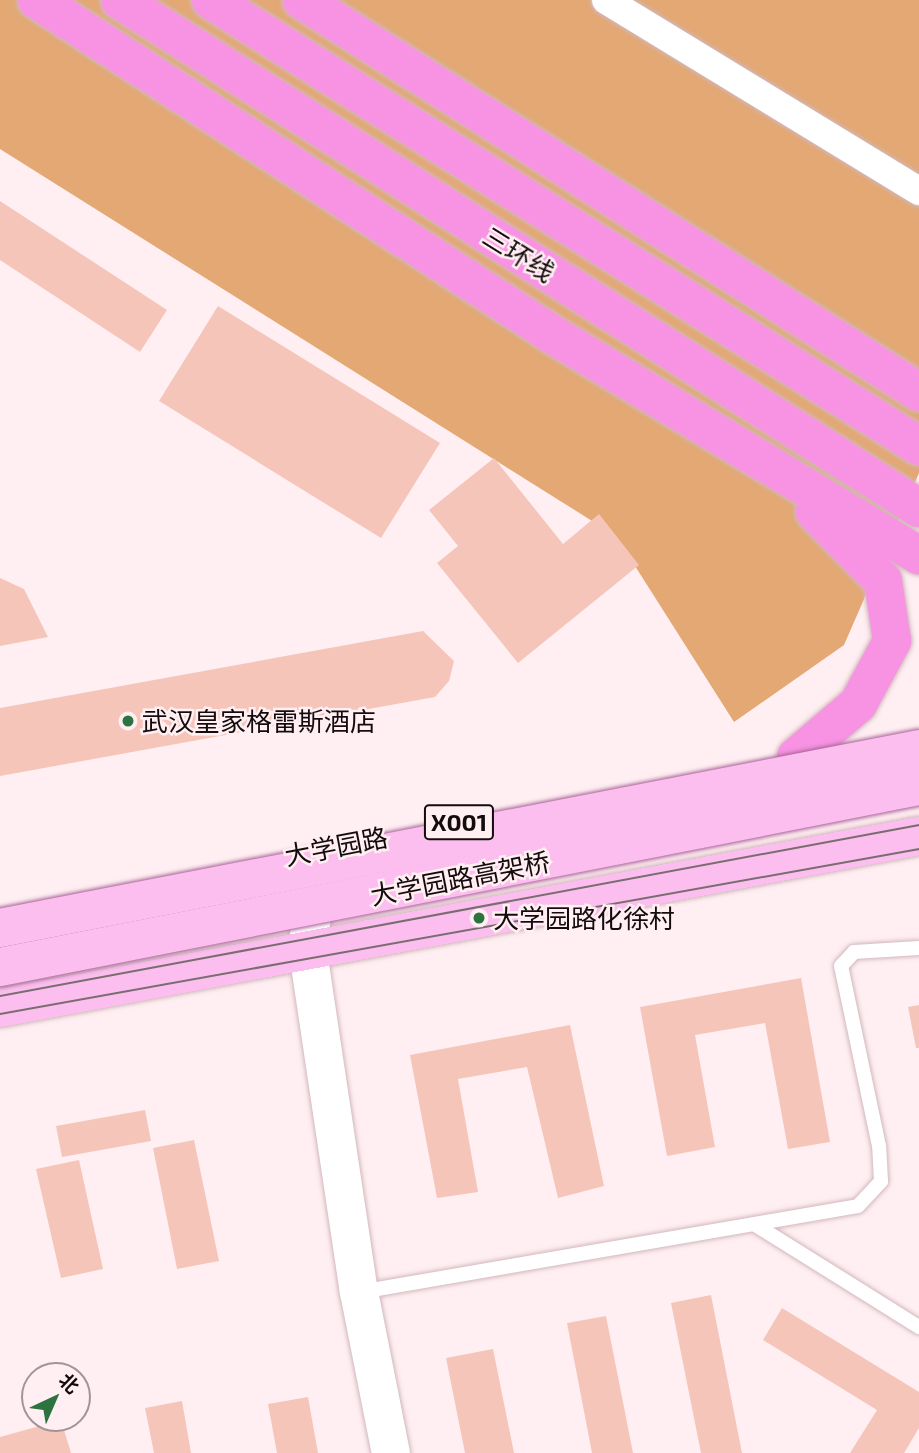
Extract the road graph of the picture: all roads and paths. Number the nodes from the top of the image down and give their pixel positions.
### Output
1 (37, 0) edge
2 (120, 0) edge
3 (211, 0) edge
4 (302, 0) edge
5 (606, 0) edge
6 (919, 191) edge
7 (919, 392) edge
8 (919, 446) edge
9 (760, 460) junction
10 (919, 508) edge
11 (919, 556) edge
12 (919, 730) edge
13 (919, 749) edge
14 (796, 757) junction
15 (919, 786) edge
16 (919, 835) edge
17 (326, 848) junction
18 (0, 914) edge
19 (0, 928) edge
20 (307, 945) junction
21 (919, 948) edge
22 (0, 967) edge
23 (0, 1007) edge
24 (754, 1224) junction
25 (359, 1292) junction
26 (919, 1327) edge
27 (391, 1453) edge

1 - 9 highway
2 - 10 highway, 三环线
3 - 8 highway, 三环线
4 - 7 highway
5 - 6 street
9 - 11 highway
9 - 14 highway
12 - 14 main road, 大学园路 / X001
13 - 19 main road, 大学园路 / X001, bridge
14 - 17 main road, 大学园路 / X001
15 - 22 main road, 大学园路高架桥, bridge
16 - 20 main road
17 - 18 main road, 大学园路 / X001
17 - 20 street
20 - 23 main road
20 - 25 street
21 - 24 lane
24 - 25 lane
24 - 26 lane
25 - 27 street

